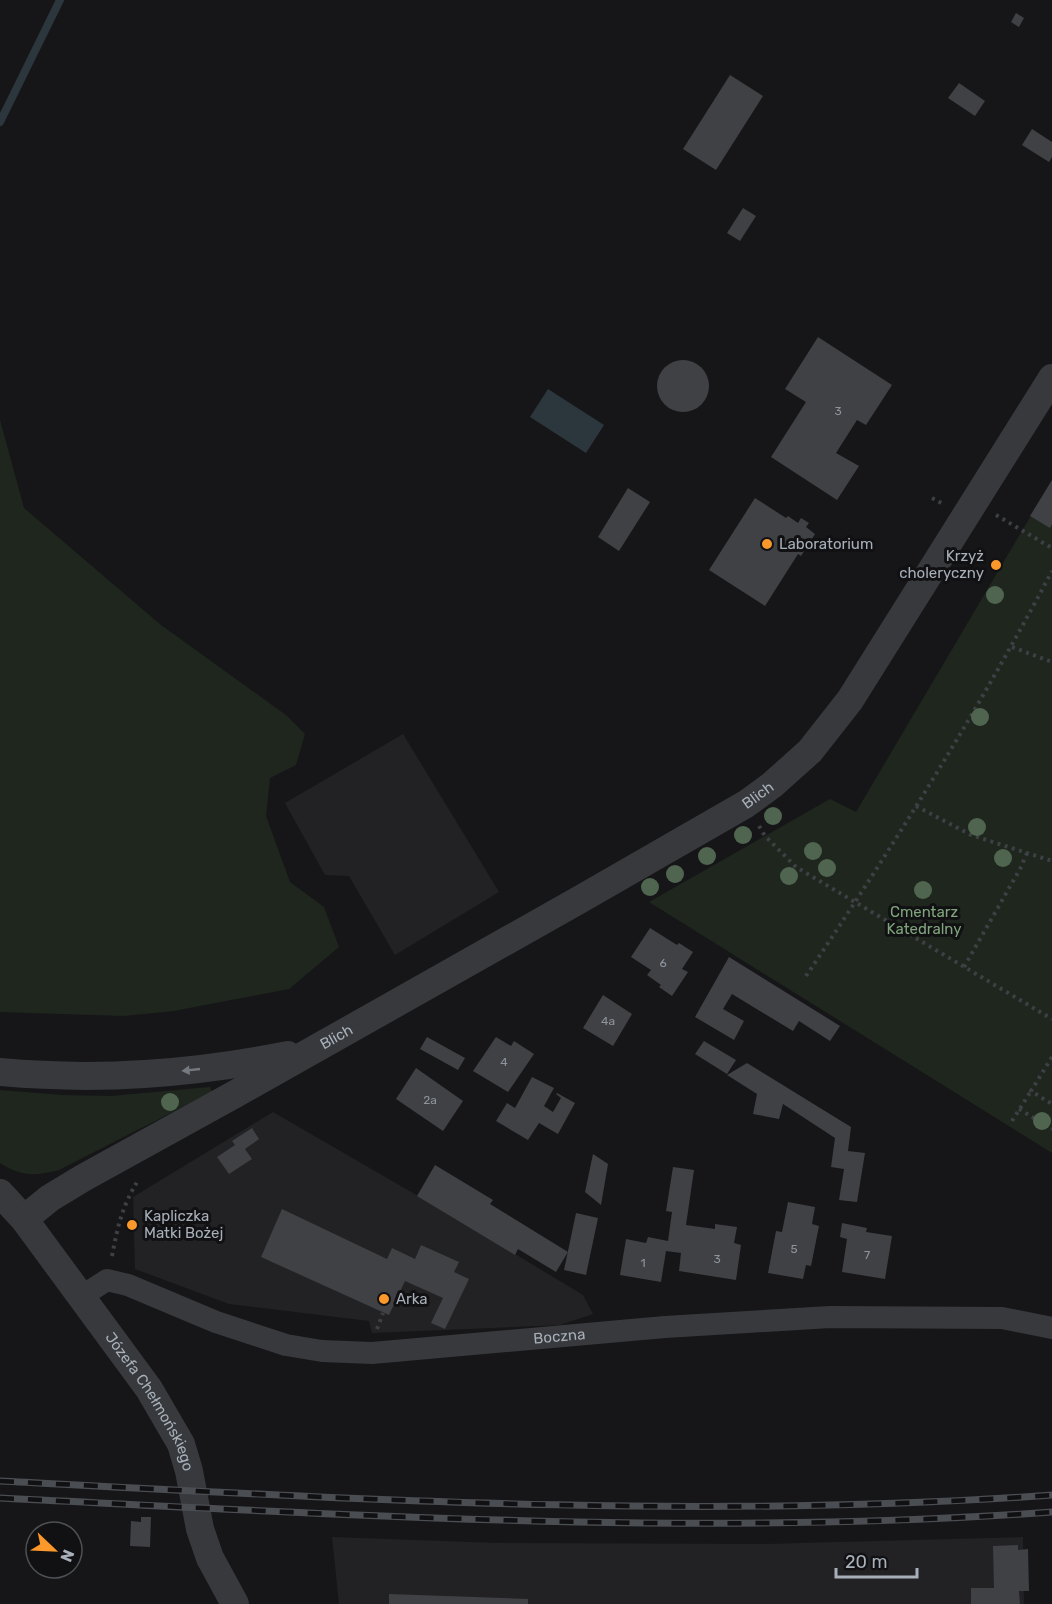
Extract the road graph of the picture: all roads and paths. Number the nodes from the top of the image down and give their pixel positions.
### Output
1 (1052, 378) edge
2 (993, 513) dead end
3 (1052, 548) edge
4 (1052, 572) edge
5 (1012, 647) junction
6 (1052, 662) edge
7 (916, 806) junction
8 (755, 820) dead end
9 (1027, 853) junction
10 (1052, 861) edge
11 (856, 903) junction
12 (964, 967) junction
13 (807, 976) dead end
14 (1052, 1019) edge
15 (311, 1051) junction
16 (1052, 1057) edge
17 (224, 1067) junction
18 (0, 1072) edge
19 (1031, 1091) junction
20 (237, 1093) junction
21 (1052, 1095) edge
22 (1050, 1103) edge
23 (1020, 1109) junction
24 (1012, 1121) dead end
25 (1052, 1129) edge
26 (143, 1173) dead end
27 (0, 1193) edge
28 (24, 1219) junction
29 (107, 1280) junction
30 (82, 1296) junction
31 (1052, 1328) edge
32 (232, 1603) edge

1 - 15 street, Blich
2 - 3 path
4 - 5 path
5 - 6 path
5 - 7 path
7 - 9 path
7 - 11 path
8 - 11 path
9 - 10 path
9 - 12 path
11 - 12 path
11 - 13 path
12 - 14 path
15 - 17 street, Blich
15 - 20 street, Blich
16 - 19 path
17 -> 18 street, Blich
17 - 20 street
19 - 22 path
19 - 23 path
20 - 28 street, Blich
21 - 22 path
23 - 24 path
23 - 25 path
26 - 29 path
27 - 28 street, Józefa Chełmońskiego
28 - 30 street, Józefa Chełmońskiego
29 - 30 street
29 - 31 street, Boczna
30 - 32 street, Józefa Chełmońskiego

